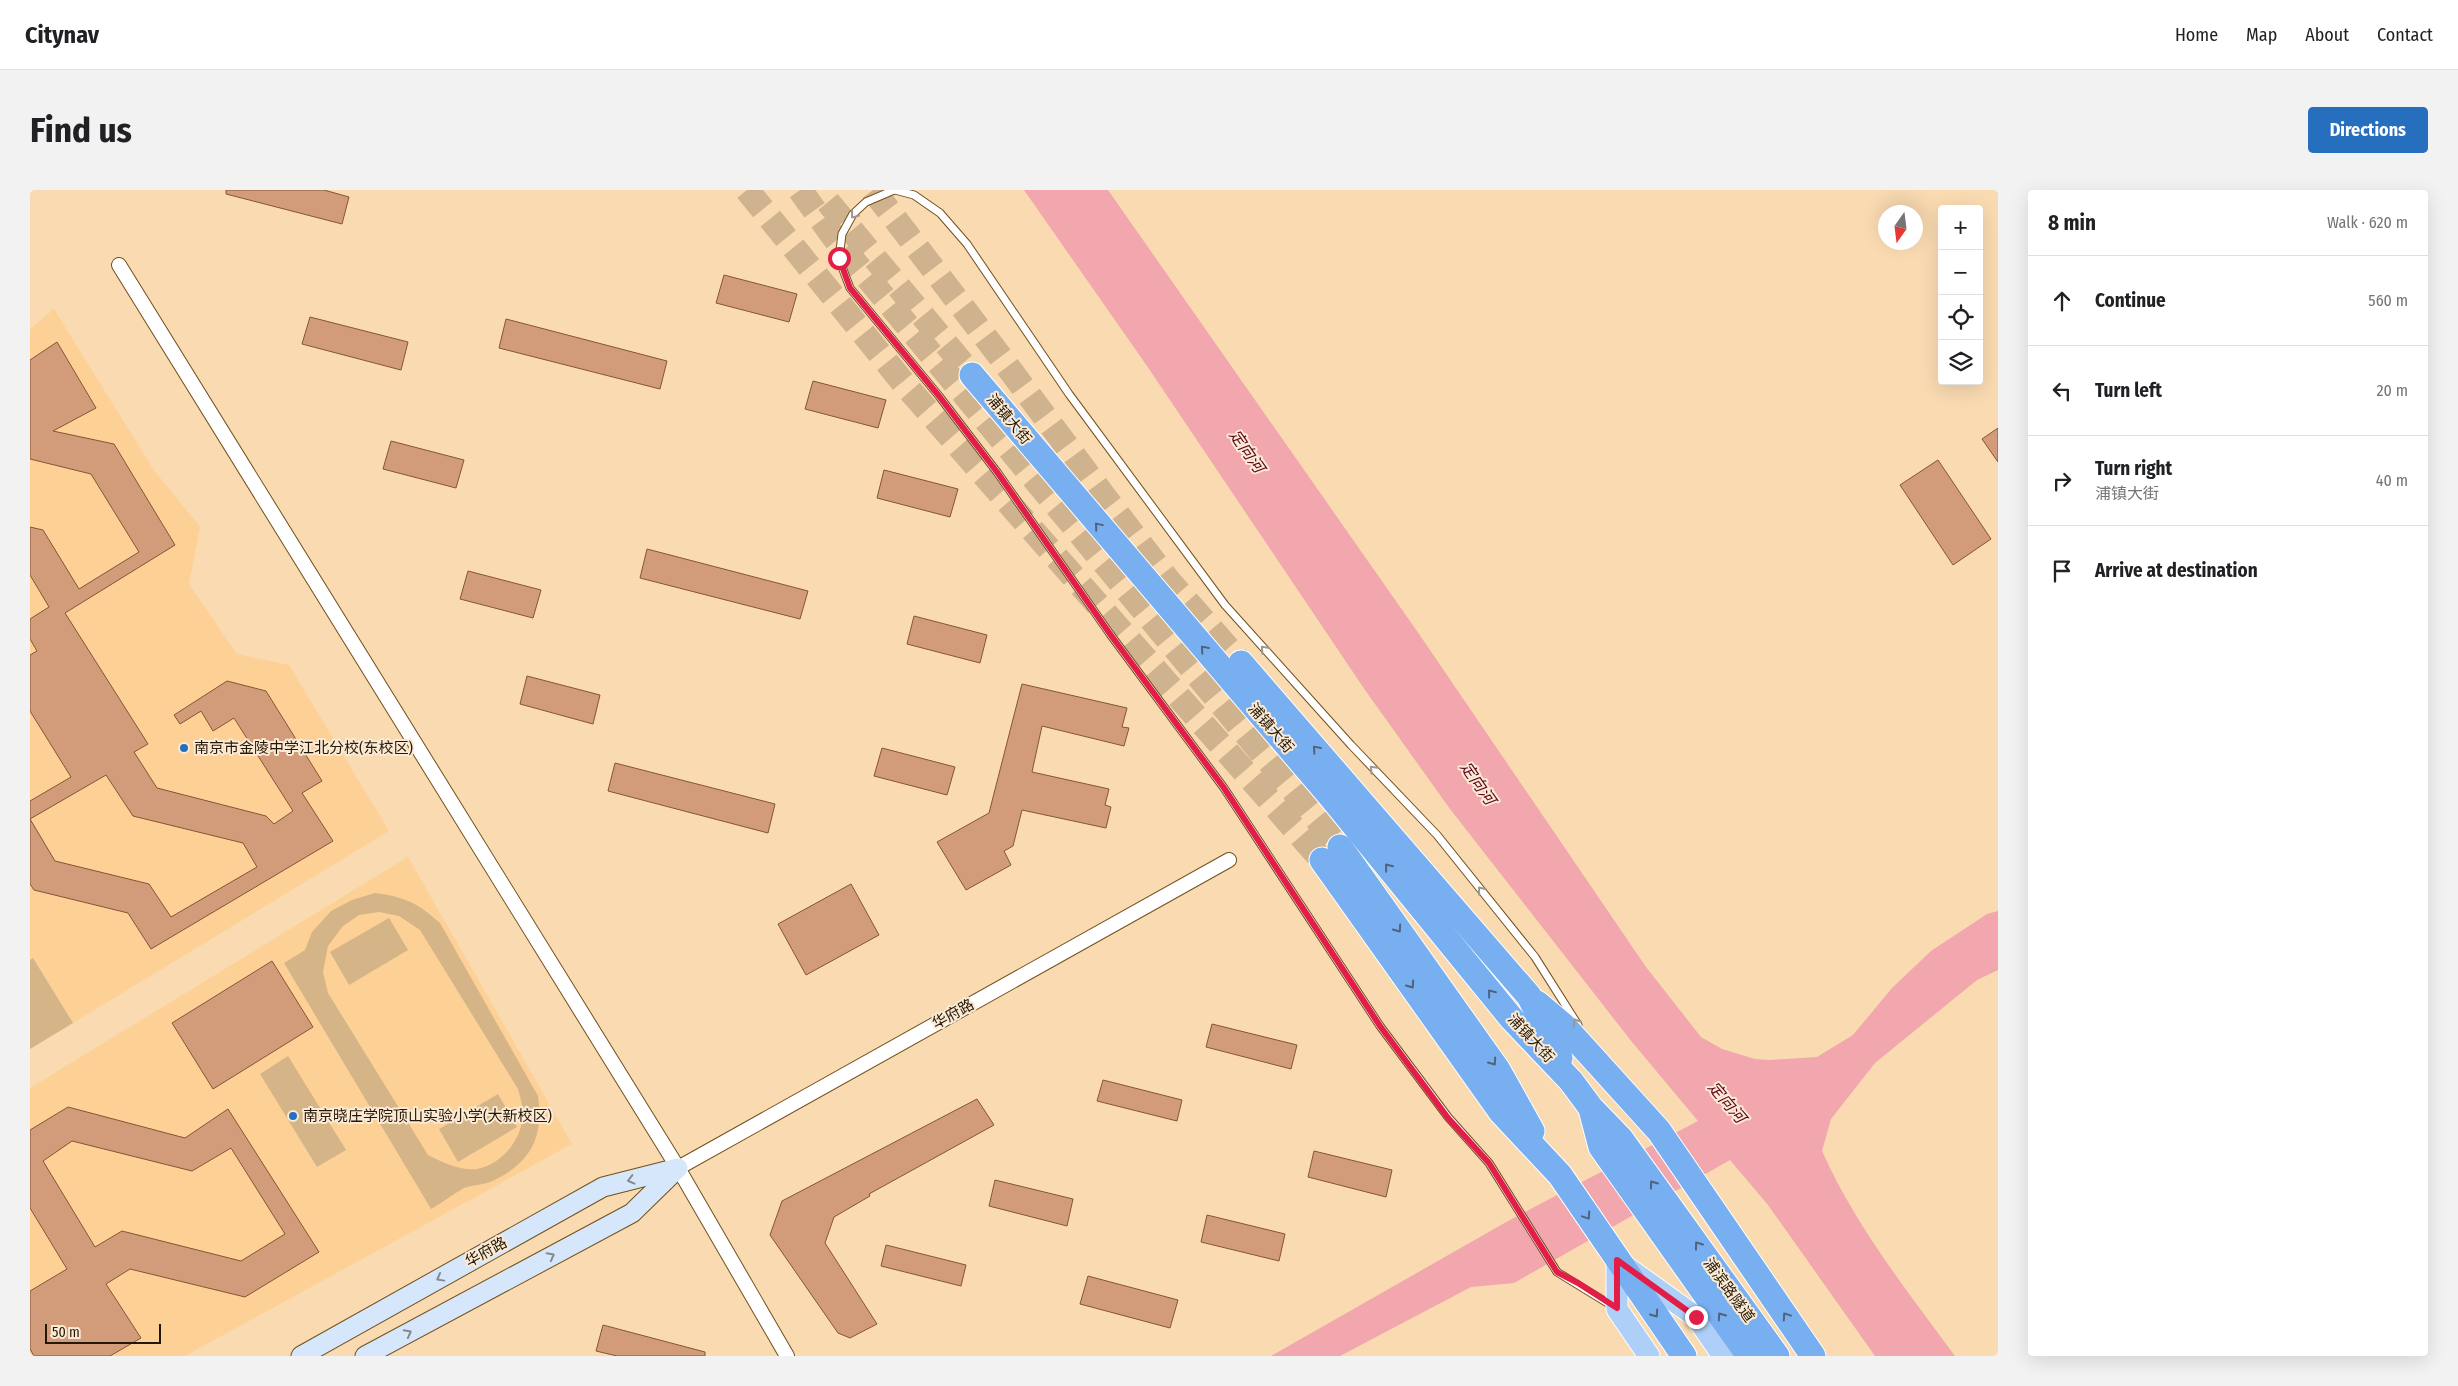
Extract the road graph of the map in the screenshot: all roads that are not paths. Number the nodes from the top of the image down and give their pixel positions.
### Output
1 (895, 190) edge
2 (119, 265) dead end
3 (972, 375) tunnel mouth
4 (1241, 663) tunnel mouth
5 (1331, 853) tunnel mouth
6 (1228, 860) dead end
7 (1528, 996) junction
8 (1581, 1030) dead end
9 (1586, 1038) dead end
10 (1611, 1078) junction
11 (1571, 1080) junction
12 (1611, 1143) junction
13 (678, 1168) junction
14 (1682, 1223) joint
15 (1617, 1260) junction
16 (1617, 1308) junction
17 (301, 1356) edge
18 (364, 1356) edge
19 (787, 1356) edge
20 (1649, 1356) edge
21 (1684, 1356) edge
22 (1723, 1356) edge
23 (1749, 1356) edge
24 (1777, 1356) edge
25 (1813, 1356) edge

8 -> 1 lane
1 -> 16 lane
2 - 13 street
11 -> 3 highway, 浦镇大街
7 -> 4 highway, 浦镇大街
5 -> 15 highway
6 - 13 street, 华府路
7 - 10 highway
7 - 11 highway, 浦镇大街
9 - 10 lane
25 -> 10 highway
11 - 12 highway, 浦镇大街
14 -> 12 highway, 浦镇大街
23 -> 12 highway
13 -> 17 street, 华府路
18 -> 13 street, 华府路
13 - 19 street
24 -> 14 highway, 浦滨路隧道
15 - 16 main road
15 -> 21 highway
15 - 22 main road
16 - 20 main road

